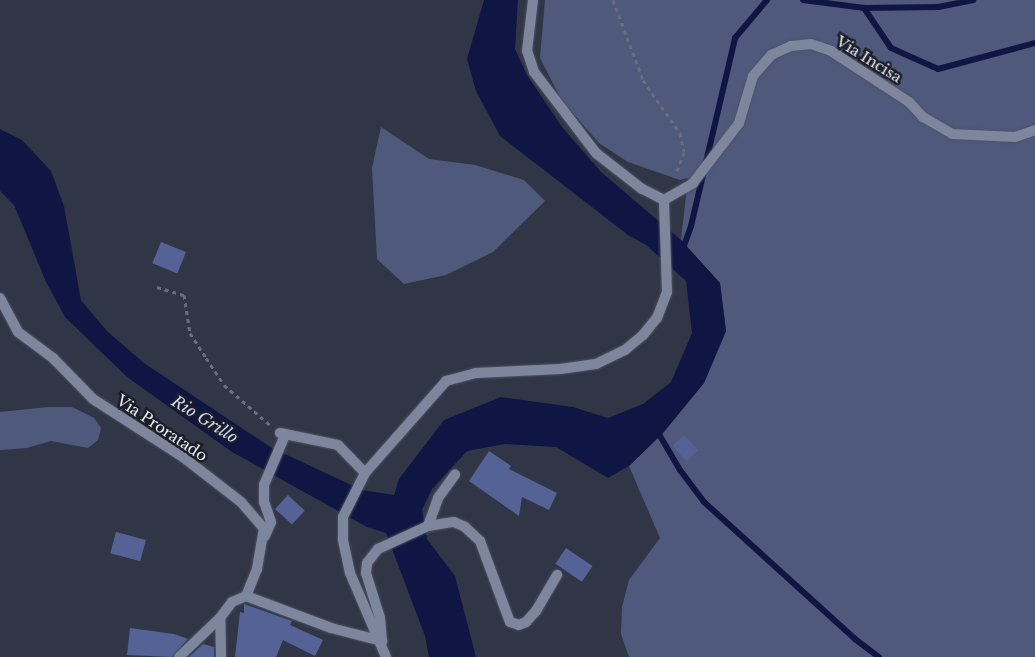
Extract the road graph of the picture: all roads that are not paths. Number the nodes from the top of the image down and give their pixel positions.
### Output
1 (533, 0) edge
2 (1035, 130) edge
3 (664, 200) junction
4 (0, 298) edge
5 (455, 475) dead end
6 (362, 477) junction
7 (428, 526) junction
8 (265, 536) junction
9 (557, 575) dead end
10 (246, 596) junction
11 (220, 618) junction
12 (382, 641) junction
13 (179, 657) edge
14 (221, 657) edge
15 (386, 657) edge

1 - 3 street
2 - 3 street, Via Incisa
3 - 6 street
4 - 8 street, Via Proratado
5 - 7 street
6 - 8 street
6 - 12 street
7 - 9 street
7 - 12 street
8 - 10 street
10 - 11 street
10 - 12 street
11 - 13 street
11 - 14 street
12 - 15 street

